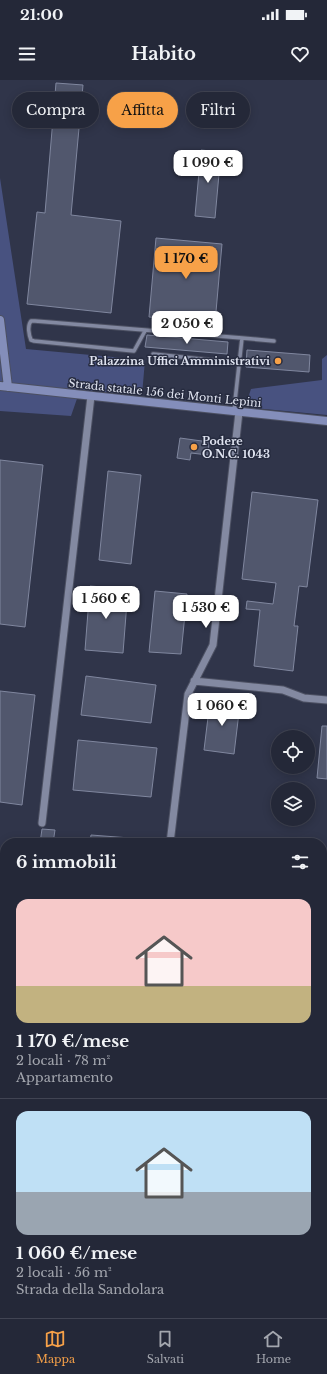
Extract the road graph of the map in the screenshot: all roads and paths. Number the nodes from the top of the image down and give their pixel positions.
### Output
1 (0, 320) edge
2 (145, 331) junction
3 (242, 338) junction
4 (274, 341) dead end
5 (153, 354) dead end
6 (239, 363) junction
7 (4, 387) edge
8 (91, 396) junction
9 (237, 412) junction
10 (327, 421) edge
11 (194, 681) junction
12 (327, 700) edge
13 (42, 823) dead end
14 (171, 838) edge

1 - 7 main road
2 - 2 lane
2 - 3 lane
3 - 4 lane
3 - 6 lane
5 - 6 lane
6 - 9 lane
7 - 8 main road, Strada statale 156 dei Monti Lepini
8 - 9 main road, Strada statale 156 dei Monti Lepini
8 - 13 street
9 - 10 main road, Strada statale 156 dei Monti Lepini
9 - 11 street
11 - 12 street
11 - 14 street

